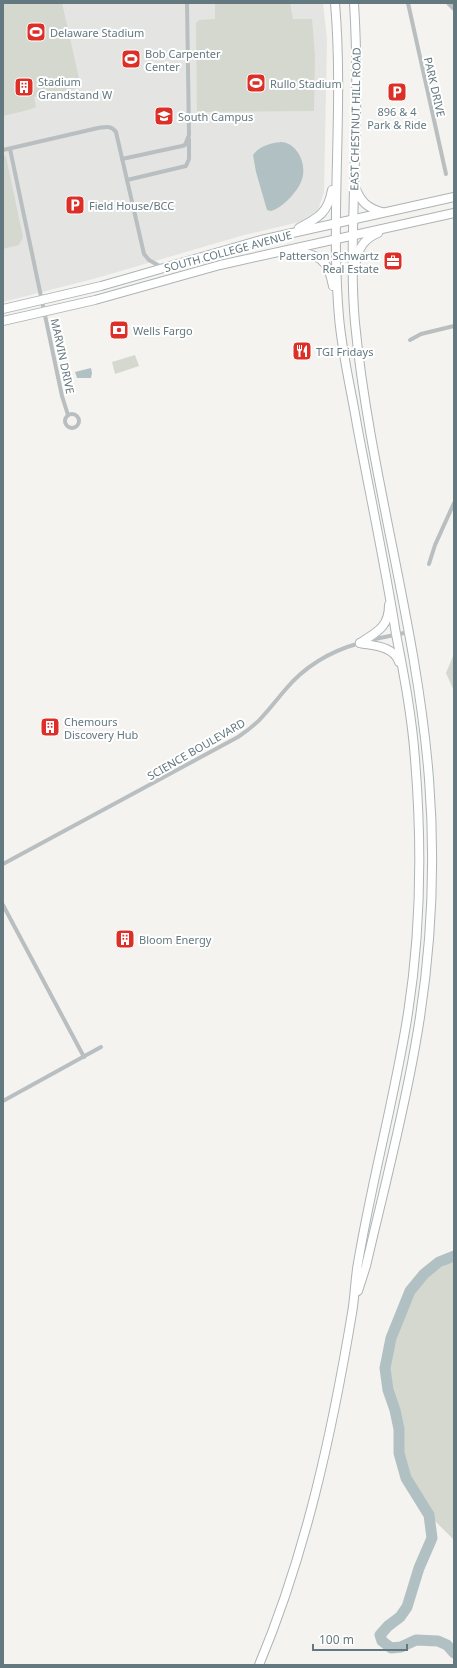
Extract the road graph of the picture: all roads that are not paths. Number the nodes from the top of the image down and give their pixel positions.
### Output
1 (187, 3) edge
2 (336, 3) edge
3 (354, 3) edge
4 (408, 3) edge
5 (450, 3) edge
6 (454, 6) edge
7 (189, 135) junction
8 (10, 149) junction
9 (3, 150) edge
10 (122, 159) junction
11 (336, 167) junction
12 (446, 174) dead end
13 (126, 180) junction
14 (354, 184) junction
15 (454, 197) edge
16 (384, 212) junction
17 (454, 215) edge
18 (353, 219) junction
19 (336, 223) junction
20 (389, 228) junction
21 (287, 234) junction
22 (352, 236) junction
23 (336, 239) junction
24 (288, 250) junction
25 (164, 268) junction
26 (353, 275) junction
27 (42, 300) junction
28 (3, 309) edge
29 (44, 311) junction
30 (3, 320) edge
31 (339, 320) junction
32 (454, 326) edge
33 (410, 340) dead end
34 (68, 415) dead end
35 (454, 504) edge
36 (429, 564) dead end
37 (389, 590) junction
38 (409, 632) junction
39 (396, 634) junction
40 (360, 643) junction
41 (405, 682) junction
42 (3, 864) edge
43 (3, 905) edge
44 (101, 1047) dead end
45 (84, 1056) junction
46 (3, 1101) edge
47 (353, 1309) junction
48 (259, 1665) edge

1 - 7 street
2 - 11 main road, EAST CHESTNUT HILL ROAD
3 - 14 main road, EAST CHESTNUT HILL ROAD
4 - 12 street, PARK DRIVE
5 - 6 street
7 - 10 street
7 - 13 street
8 - 9 street
8 - 10 street
8 - 27 street, MARVIN DRIVE
10 - 13 street
11 - 19 main road, EAST CHESTNUT HILL ROAD
11 - 21 main road
13 - 25 street
14 - 16 main road
14 - 18 main road, EAST CHESTNUT HILL ROAD
15 - 16 main road, SOUTH COLLEGE AVENUE
16 - 18 main road, SOUTH COLLEGE AVENUE
17 - 20 main road, SOUTH COLLEGE AVENUE
18 - 19 main road, SOUTH COLLEGE AVENUE
18 - 22 main road, EAST CHESTNUT HILL ROAD
19 - 21 main road, SOUTH COLLEGE AVENUE
19 - 23 main road, EAST CHESTNUT HILL ROAD
20 - 22 main road, SOUTH COLLEGE AVENUE
20 - 26 main road
21 - 25 main road, SOUTH COLLEGE AVENUE
22 - 23 main road, SOUTH COLLEGE AVENUE
22 - 26 main road, EAST CHESTNUT HILL ROAD
23 - 24 main road, SOUTH COLLEGE AVENUE
23 - 31 main road, EAST CHESTNUT HILL ROAD
24 - 29 main road, SOUTH COLLEGE AVENUE
24 - 31 main road
25 - 27 main road, SOUTH COLLEGE AVENUE
26 - 38 main road
27 - 28 main road, SOUTH COLLEGE AVENUE
27 - 29 street, MARVIN DRIVE
29 - 30 main road, SOUTH COLLEGE AVENUE
29 - 34 street, MARVIN DRIVE
31 - 37 main road
32 - 33 street
35 - 36 street
37 - 39 main road
37 - 40 main road
38 - 39 street, SCIENCE BOULEVARD
38 - 47 main road
39 - 40 street, SCIENCE BOULEVARD
39 - 41 main road
40 - 41 main road
40 - 42 street, SCIENCE BOULEVARD
41 - 47 main road
43 - 45 street
44 - 45 street
45 - 46 street
47 - 48 main road

